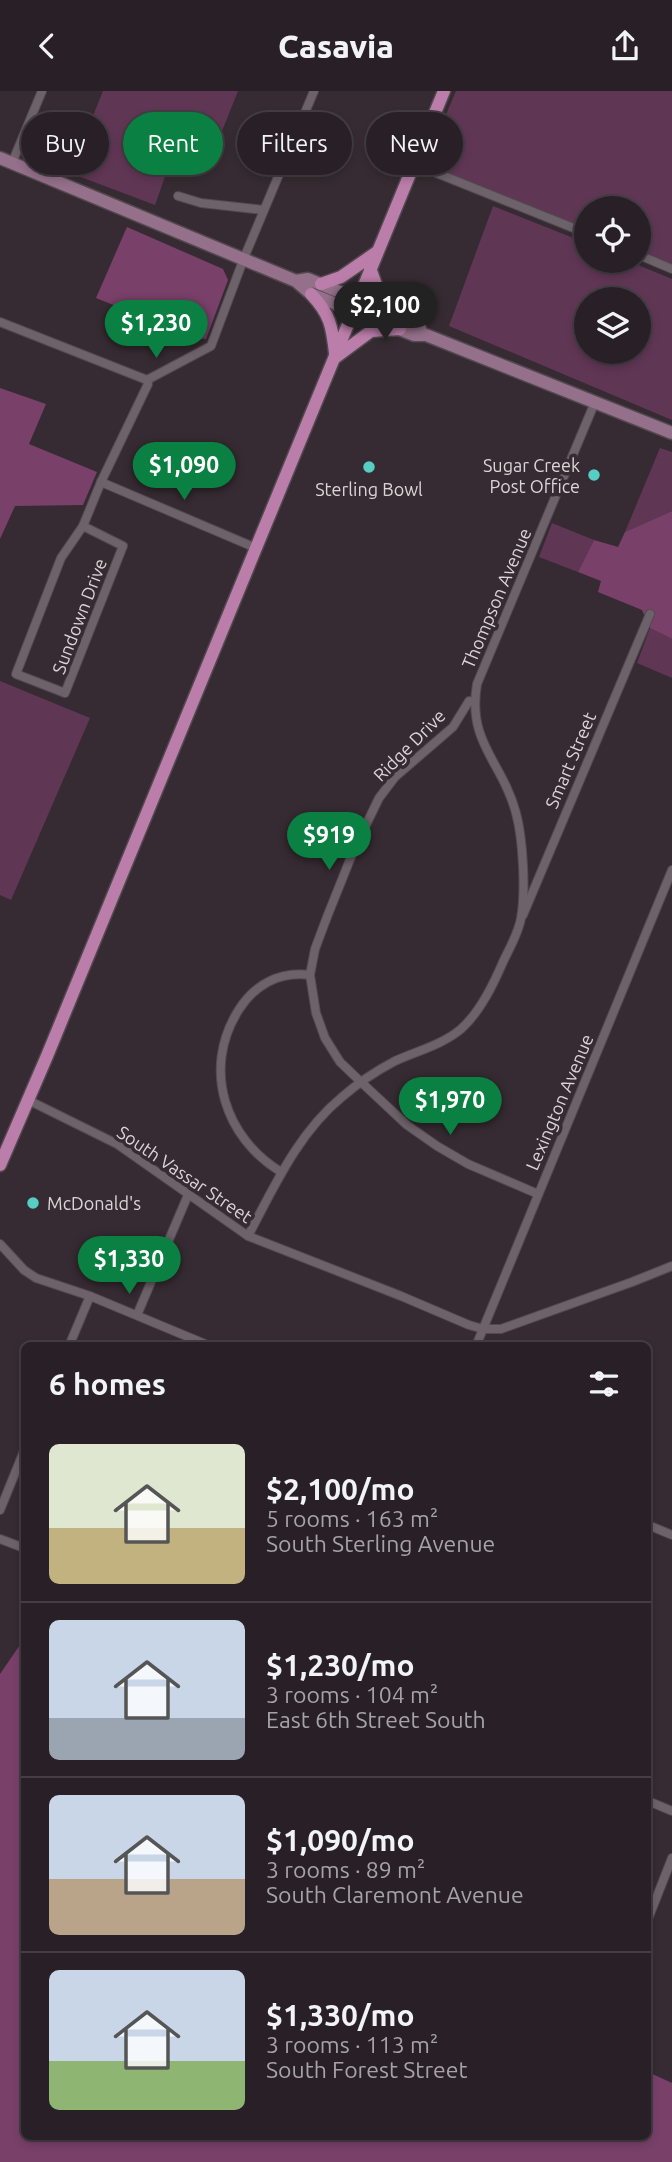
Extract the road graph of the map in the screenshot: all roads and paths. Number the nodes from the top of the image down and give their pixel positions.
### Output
1 (42, 91) edge
2 (314, 91) edge
3 (441, 92) edge
4 (434, 112) edge
5 (6, 160) edge
6 (409, 175) edge
7 (441, 175) edge
8 (178, 196) dead end
9 (264, 210) junction
10 (574, 228) edge
11 (377, 251) junction
12 (244, 258) junction
13 (651, 260) edge
14 (370, 268) junction
15 (672, 269) edge
16 (296, 281) junction
17 (321, 284) junction
18 (311, 294) junction
19 (355, 305) junction
20 (394, 314) junction
21 (0, 322) edge
22 (400, 330) junction
23 (422, 334) junction
24 (334, 357) junction
25 (147, 380) junction
26 (595, 402) junction
27 (672, 433) edge
28 (101, 482) junction
29 (83, 526) junction
30 (256, 548) junction
31 (650, 614) dead end
32 (474, 702) junction
33 (672, 870) edge
34 (521, 920) junction
35 (310, 975) junction
36 (361, 1082) junction
37 (28, 1100) junction
38 (0, 1165) edge
39 (281, 1173) junction
40 (538, 1194) junction
41 (188, 1195) junction
42 (248, 1236) junction
43 (0, 1244) edge
44 (672, 1266) edge
45 (90, 1296) junction
46 (137, 1315) junction
47 (483, 1329) junction
48 (71, 1342) edge
49 (197, 1342) edge
50 (478, 1342) edge
51 (21, 1458) edge
52 (0, 1510) edge
53 (651, 1526) edge
54 (672, 1535) edge
55 (0, 1539) edge
56 (21, 1547) edge
57 (651, 1802) edge
58 (672, 1811) edge
59 (672, 1858) edge
60 (651, 1911) edge

1 - 5 street
2 - 9 street
3 - 4 main road
5 - 12 main road
6 - 11 main road
7 - 10 street
8 - 9 street
9 - 12 street
11 - 14 main road
11 - 17 main road
12 - 16 main road
12 - 25 street
13 - 15 street
14 - 19 main road
14 - 20 main road
16 - 17 main road
16 - 18 main road
17 - 19 main road
18 - 19 main road
18 - 24 main road
19 - 20 main road
19 - 22 main road
19 - 24 main road
20 - 23 main road
21 - 25 street
22 - 23 main road
22 - 24 main road
23 - 26 main road
24 - 30 main road
25 - 28 street, Sundown Drive
26 - 27 main road
26 - 32 street, Thompson Avenue
28 - 29 street, Sundown Drive
28 - 30 street
29 - 29 street, Sundown Drive
30 - 37 main road
31 - 34 street, Smart Street
32 - 34 street, Thompson Avenue
32 - 35 street, Ridge Drive
33 - 40 street, Lexington Avenue
34 - 36 street, Thompson Avenue
35 - 36 street, Ridge Drive
35 - 39 street
36 - 39 street, Thompson Avenue
36 - 40 street, Ridge Drive
37 - 38 main road
37 - 41 street, South Vassar Street
39 - 42 street, Thompson Avenue
40 - 47 street, Lexington Avenue
41 - 42 street, South Vassar Street
41 - 46 street
42 - 47 street, South Vassar Street
43 - 45 street
44 - 47 street
45 - 46 street
45 - 48 street
46 - 49 street
47 - 50 street, Lexington Avenue
51 - 52 street
53 - 54 street
55 - 56 street
57 - 58 street
59 - 60 street

